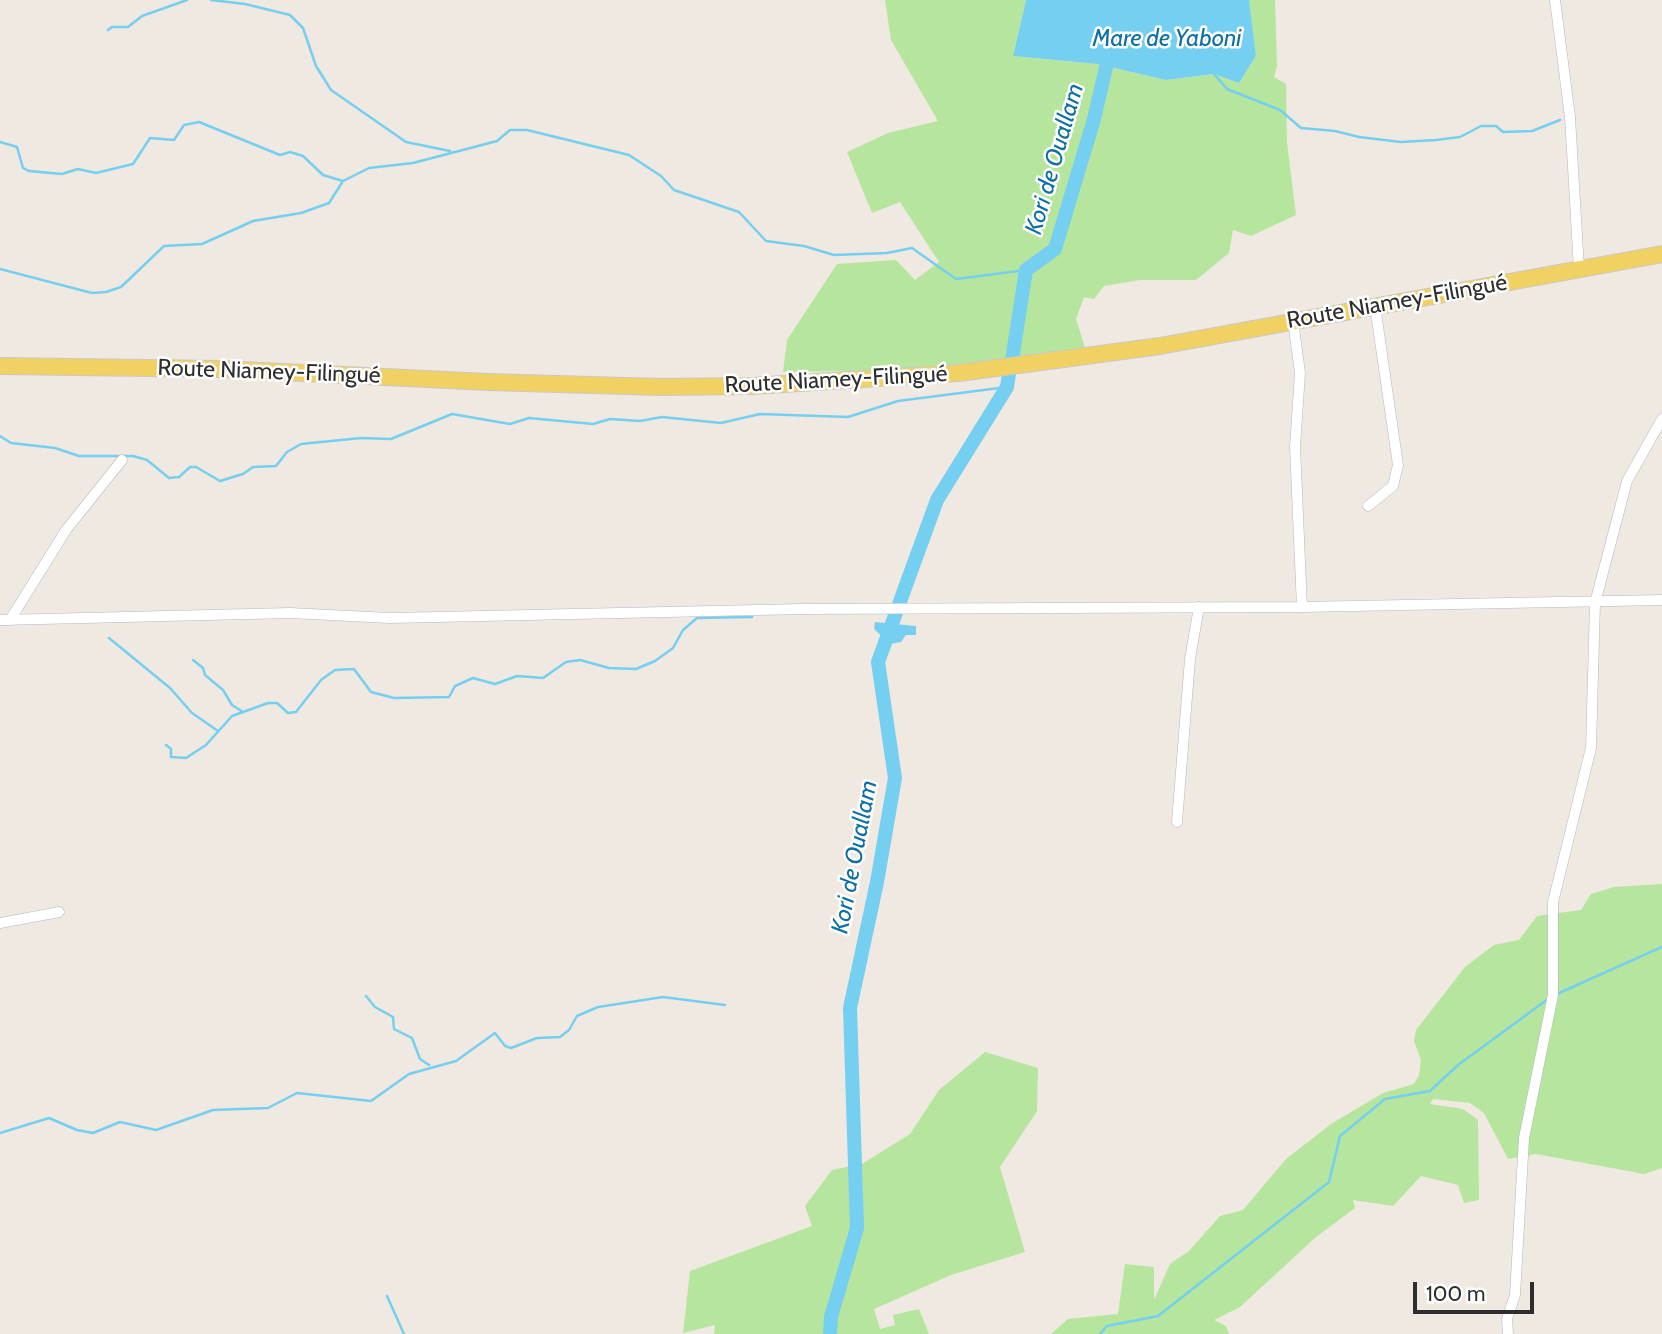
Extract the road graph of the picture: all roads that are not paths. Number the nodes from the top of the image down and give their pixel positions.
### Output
1 (1555, 0) edge
2 (1662, 254) edge
3 (1580, 269) junction
4 (1376, 306) junction
5 (1293, 321) junction
6 (0, 366) edge
7 (1662, 419) edge
8 (122, 460) dead end
9 (1368, 506) dead end
10 (1662, 600) edge
11 (1595, 603) junction
12 (1199, 607) junction
13 (1302, 607) junction
14 (5, 620) edge
15 (1177, 822) dead end
16 (59, 912) dead end
17 (0, 923) edge
18 (1508, 1334) edge

1 - 3 street
2 - 3 main road, Route Niamey-Filingué
3 - 4 main road, Route Niamey-Filingué
4 - 5 main road, Route Niamey-Filingué
4 - 9 street
5 - 6 main road, Route Niamey-Filingué
5 - 13 street
7 - 11 street
8 - 14 street
10 - 11 street
11 - 13 street
11 - 18 street
12 - 13 street
12 - 14 street
12 - 15 street
16 - 17 street

